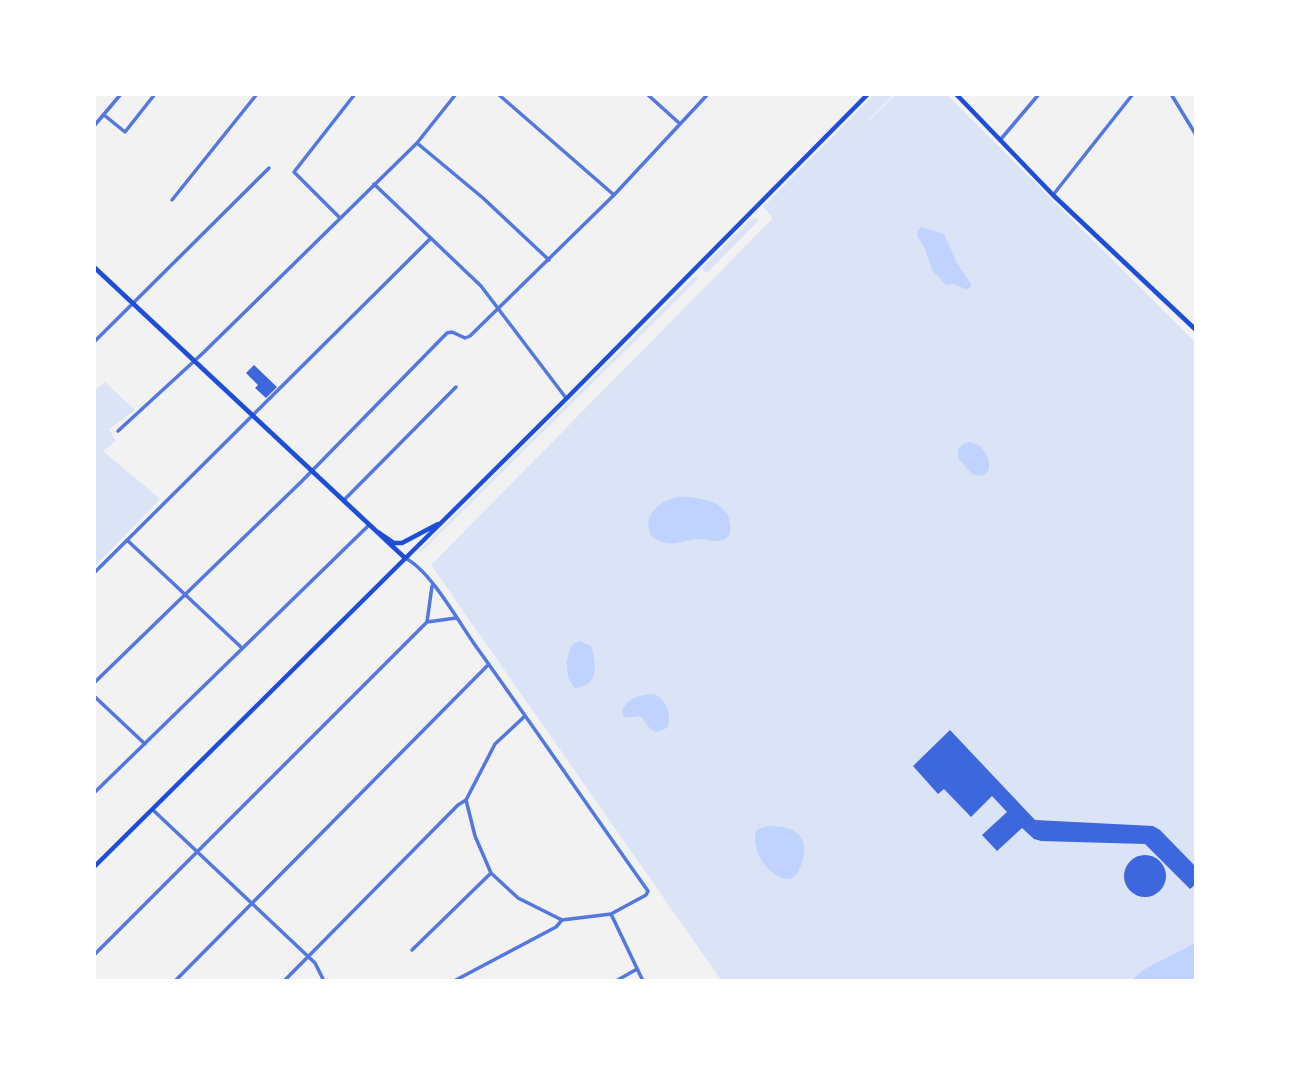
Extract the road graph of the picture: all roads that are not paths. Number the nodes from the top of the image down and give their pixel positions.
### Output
1 (121, 94) edge
2 (155, 94) edge
3 (257, 94) edge
4 (355, 94) edge
5 (456, 94) edge
6 (498, 94) edge
7 (647, 94) edge
8 (708, 94) edge
9 (868, 94) edge
10 (956, 94) edge
11 (1039, 94) edge
12 (1133, 94) edge
13 (1171, 94) edge
14 (104, 115) junction
15 (679, 123) junction
16 (94, 126) edge
17 (1195, 135) edge
18 (1001, 139) junction
19 (417, 143) junction
20 (270, 168) dead end
21 (374, 184) junction
22 (614, 195) junction
23 (1053, 195) junction
24 (172, 200) dead end
25 (339, 218) junction
26 (431, 238) junction
27 (549, 260) junction
28 (94, 267) edge
29 (134, 303) junction
30 (500, 308) junction
31 (1195, 330) edge
32 (94, 342) edge
33 (193, 362) junction
34 (456, 387) dead end
35 (567, 398) junction
36 (253, 417) junction
37 (118, 431) dead end
38 (311, 471) junction
39 (342, 502) junction
40 (445, 520) junction
41 (368, 526) junction
42 (127, 540) junction
43 (405, 558) junction
44 (94, 573) edge
45 (432, 584) junction
46 (185, 594) junction
47 (456, 618) junction
48 (427, 622) junction
49 (242, 648) junction
50 (489, 664) junction
51 (94, 683) edge
52 (94, 696) edge
53 (524, 716) junction
54 (145, 744) junction
55 (94, 793) edge
56 (467, 800) junction
57 (153, 810) junction
58 (199, 851) junction
59 (94, 867) edge
60 (491, 873) junction
61 (253, 902) junction
62 (611, 914) junction
63 (562, 920) junction
64 (412, 950) dead end
65 (94, 955) edge
66 (308, 957) junction
67 (637, 969) junction
68 (175, 981) edge
69 (284, 981) edge
70 (324, 981) edge
71 (454, 981) edge
72 (616, 981) edge
73 (643, 981) edge

1 - 14 street
2 - 14 street
3 - 24 street
4 - 25 street
5 - 19 street
6 - 22 street
7 - 15 street
8 - 15 street
9 - 35 main road
10 - 18 main road
11 - 18 street
12 - 23 street
13 - 17 street
14 - 16 street
15 - 22 street
18 - 23 main road
19 - 21 street
19 - 27 street
20 - 29 street
21 - 25 street
21 - 26 street
22 - 27 street
23 - 31 main road
25 - 33 street
26 - 30 street
26 - 36 street
27 - 30 street
28 - 29 main road
29 - 32 street
29 - 33 main road
30 - 35 street
30 - 38 street
33 - 36 main road
33 - 37 street
34 - 39 street
35 - 40 main road
36 - 38 main road
36 - 42 street
38 - 39 main road
38 - 46 street
39 - 41 main road
40 - 41 main road
40 - 43 main road
41 - 43 main road
41 - 49 street
42 - 44 street
42 - 46 street
43 - 45 street
43 - 57 main road
45 - 47 street
45 - 48 street
46 - 49 street
46 - 51 street
47 - 48 street
47 - 50 street
48 - 58 street
49 - 54 street
50 - 53 street
50 - 61 street
52 - 54 street
53 - 56 street
53 - 62 street
54 - 55 street
56 - 60 street
56 - 66 street
57 - 58 street
57 - 59 main road
58 - 61 street
58 - 65 street
60 - 63 street
60 - 64 street
61 - 66 street
61 - 68 street
62 - 63 street
62 - 67 street
63 - 71 street
66 - 69 street
66 - 70 street
67 - 72 street
67 - 73 street

